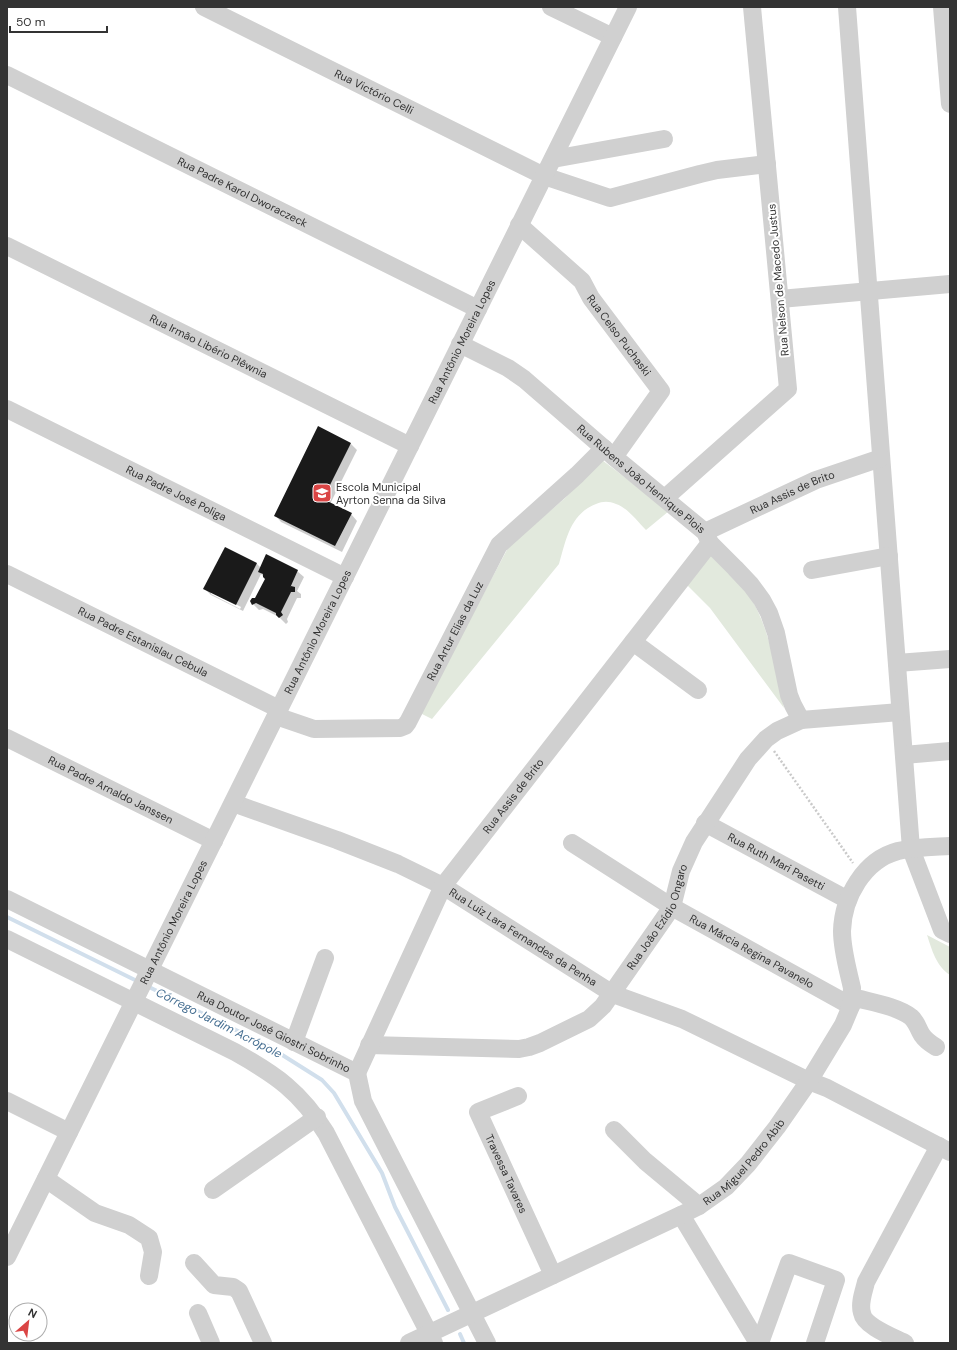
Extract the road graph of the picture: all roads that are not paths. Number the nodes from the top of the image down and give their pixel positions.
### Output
1 (204, 7) edge
2 (551, 7) edge
3 (628, 7) edge
4 (752, 7) edge
5 (847, 7) edge
6 (942, 7) edge
7 (613, 37) junction
8 (7, 75) edge
9 (950, 104) edge
10 (664, 139) dead end
11 (553, 159) junction
12 (767, 164) junction
13 (544, 176) junction
14 (520, 225) junction
15 (7, 246) edge
16 (950, 284) edge
17 (868, 291) junction
18 (780, 299) junction
19 (478, 309) junction
20 (460, 344) junction
21 (7, 409) edge
22 (410, 446) junction
23 (609, 452) junction
24 (881, 458) junction
25 (665, 498) junction
26 (707, 538) junction
27 (889, 556) junction
28 (812, 570) dead end
29 (7, 574) edge
30 (345, 577) junction
31 (633, 642) junction
32 (950, 659) edge
33 (897, 663) junction
34 (698, 690) dead end
35 (278, 712) junction
36 (900, 712) junction
37 (801, 720) junction
38 (7, 738) edge
39 (950, 752) edge
40 (904, 755) junction
41 (233, 803) junction
42 (706, 823) junction
43 (214, 841) junction
44 (572, 843) dead end
45 (950, 846) edge
46 (911, 849) junction
47 (443, 886) junction
48 (7, 899) edge
49 (848, 900) junction
50 (672, 907) junction
51 (950, 934) edge
52 (7, 939) edge
53 (325, 958) dead end
54 (150, 970) junction
55 (613, 994) junction
56 (852, 1001) junction
57 (134, 1002) junction
58 (294, 1042) junction
59 (369, 1045) junction
60 (936, 1047) dead end
61 (357, 1073) junction
62 (809, 1080) junction
63 (518, 1096) dead end
64 (7, 1101) edge
65 (316, 1117) junction
66 (614, 1130) dead end
67 (69, 1132) junction
68 (945, 1149) edge
69 (46, 1179) junction
70 (213, 1190) dead end
71 (699, 1206) junction
72 (681, 1215) junction
73 (7, 1258) edge
74 (194, 1263) dead end
75 (553, 1275) junction
76 (149, 1276) dead end
77 (198, 1313) dead end
78 (472, 1313) junction
79 (432, 1338) edge
80 (211, 1343) edge
81 (263, 1343) edge
82 (409, 1343) edge
83 (487, 1343) edge
84 (759, 1343) edge
85 (815, 1343) edge
86 (904, 1343) edge

1 - 13 street, Rua Victório Celli
2 - 7 street
3 - 7 street, Rua Antônio Moreira Lopes
4 - 12 street, Rua Nelson de Macedo Justus
5 - 17 street
6 - 9 street
7 - 11 street, Rua Antônio Moreira Lopes
8 - 19 street, Rua Padre Karol Dworaczeck
10 - 11 street
11 - 13 street, Rua Antônio Moreira Lopes
12 - 13 street, Rua Victório Celli
12 - 18 street, Rua Nelson de Macedo Justus
13 - 14 street, Rua Antônio Moreira Lopes
14 - 19 street, Rua Antônio Moreira Lopes
14 - 23 street, Rua Celso Puchaski
15 - 22 street, Rua Irmão Libério Plêwnia
16 - 17 street
17 - 18 street
17 - 24 street
18 - 25 street, Rua Nelson de Macedo Justus
19 - 20 street, Rua Antônio Moreira Lopes
20 - 22 street, Rua Antônio Moreira Lopes
20 - 23 street, Rua Rubens João Henrique Plois
21 - 30 street, Rua Padre José Poliga
22 - 30 street, Rua Antônio Moreira Lopes
23 - 25 street, Rua Rubens João Henrique Plois
23 - 35 street, Rua Artur Elias da Luz
24 - 26 street, Rua Assis de Brito
24 - 27 street
25 - 26 street, Rua Rubens João Henrique Plois
26 - 31 street, Rua Assis de Brito
26 - 37 street, Rua Rubens João Henrique Plois
27 - 28 street
27 - 33 street
29 - 35 street, Rua Padre Estanislau Cebula
30 - 35 street, Rua Antônio Moreira Lopes
31 - 34 street
31 - 47 street, Rua Assis de Brito
32 - 33 street
33 - 36 street
35 - 41 street, Rua Antônio Moreira Lopes
36 - 37 street, Rua João Ezídio Ongaro
36 - 40 street
37 - 42 street, Rua João Ezídio Ongaro
38 - 43 street, Rua Padre Arnaldo Janssen
39 - 40 street
40 - 46 street
41 - 43 street, Rua Antônio Moreira Lopes
41 - 47 street, Rua Luiz Lara Fernandes da Penha
42 - 49 street, Rua Ruth Mari Pasetti
42 - 50 street, Rua João Ezídio Ongaro
43 - 54 street, Rua Antônio Moreira Lopes
44 - 50 street, Rua Márcia Regina Pavanelo
45 - 46 street
46 - 49 street
46 - 51 street
47 - 55 street, Rua Luiz Lara Fernandes da Penha
47 - 59 street, Rua Assis de Brito
48 - 54 street, Rua Doutor José Giostri Sobrinho
49 - 56 street
50 - 55 street, Rua João Ezídio Ongaro
50 - 56 street, Rua Márcia Regina Pavanelo
52 - 57 street
53 - 58 street
54 - 57 street, Rua Antônio Moreira Lopes
54 - 58 street, Rua Doutor José Giostri Sobrinho
55 - 59 street, Rua João Ezídio Ongaro
55 - 62 street, Rua Luiz Lara Fernandes da Penha
56 - 60 street, Rua Márcia Regina Pavanelo
56 - 62 street, Rua Miguel Pedro Abib
57 - 65 street
57 - 67 street, Rua Antônio Moreira Lopes
58 - 61 street, Rua Doutor José Giostri Sobrinho
59 - 61 street, Rua Assis de Brito
61 - 78 street, Rua Doutor José Giostri Sobrinho
62 - 68 street, Rua Luiz Lara Fernandes da Penha
62 - 71 street, Rua Miguel Pedro Abib
63 - 75 street, Travessa Tavares
64 - 67 street
65 - 70 street
65 - 79 street
66 - 71 street
67 - 69 street, Rua Antônio Moreira Lopes
68 - 86 street
69 - 73 street, Rua Antônio Moreira Lopes
69 - 76 street
71 - 72 street, Rua Miguel Pedro Abib
72 - 75 street, Rua Miguel Pedro Abib
72 - 84 street
74 - 81 street
75 - 78 street, Rua Miguel Pedro Abib
77 - 80 street
78 - 79 street, Rua Miguel Pedro Abib
78 - 83 street, Rua Doutor José Giostri Sobrinho
79 - 82 street, Rua Miguel Pedro Abib
84 - 85 street

